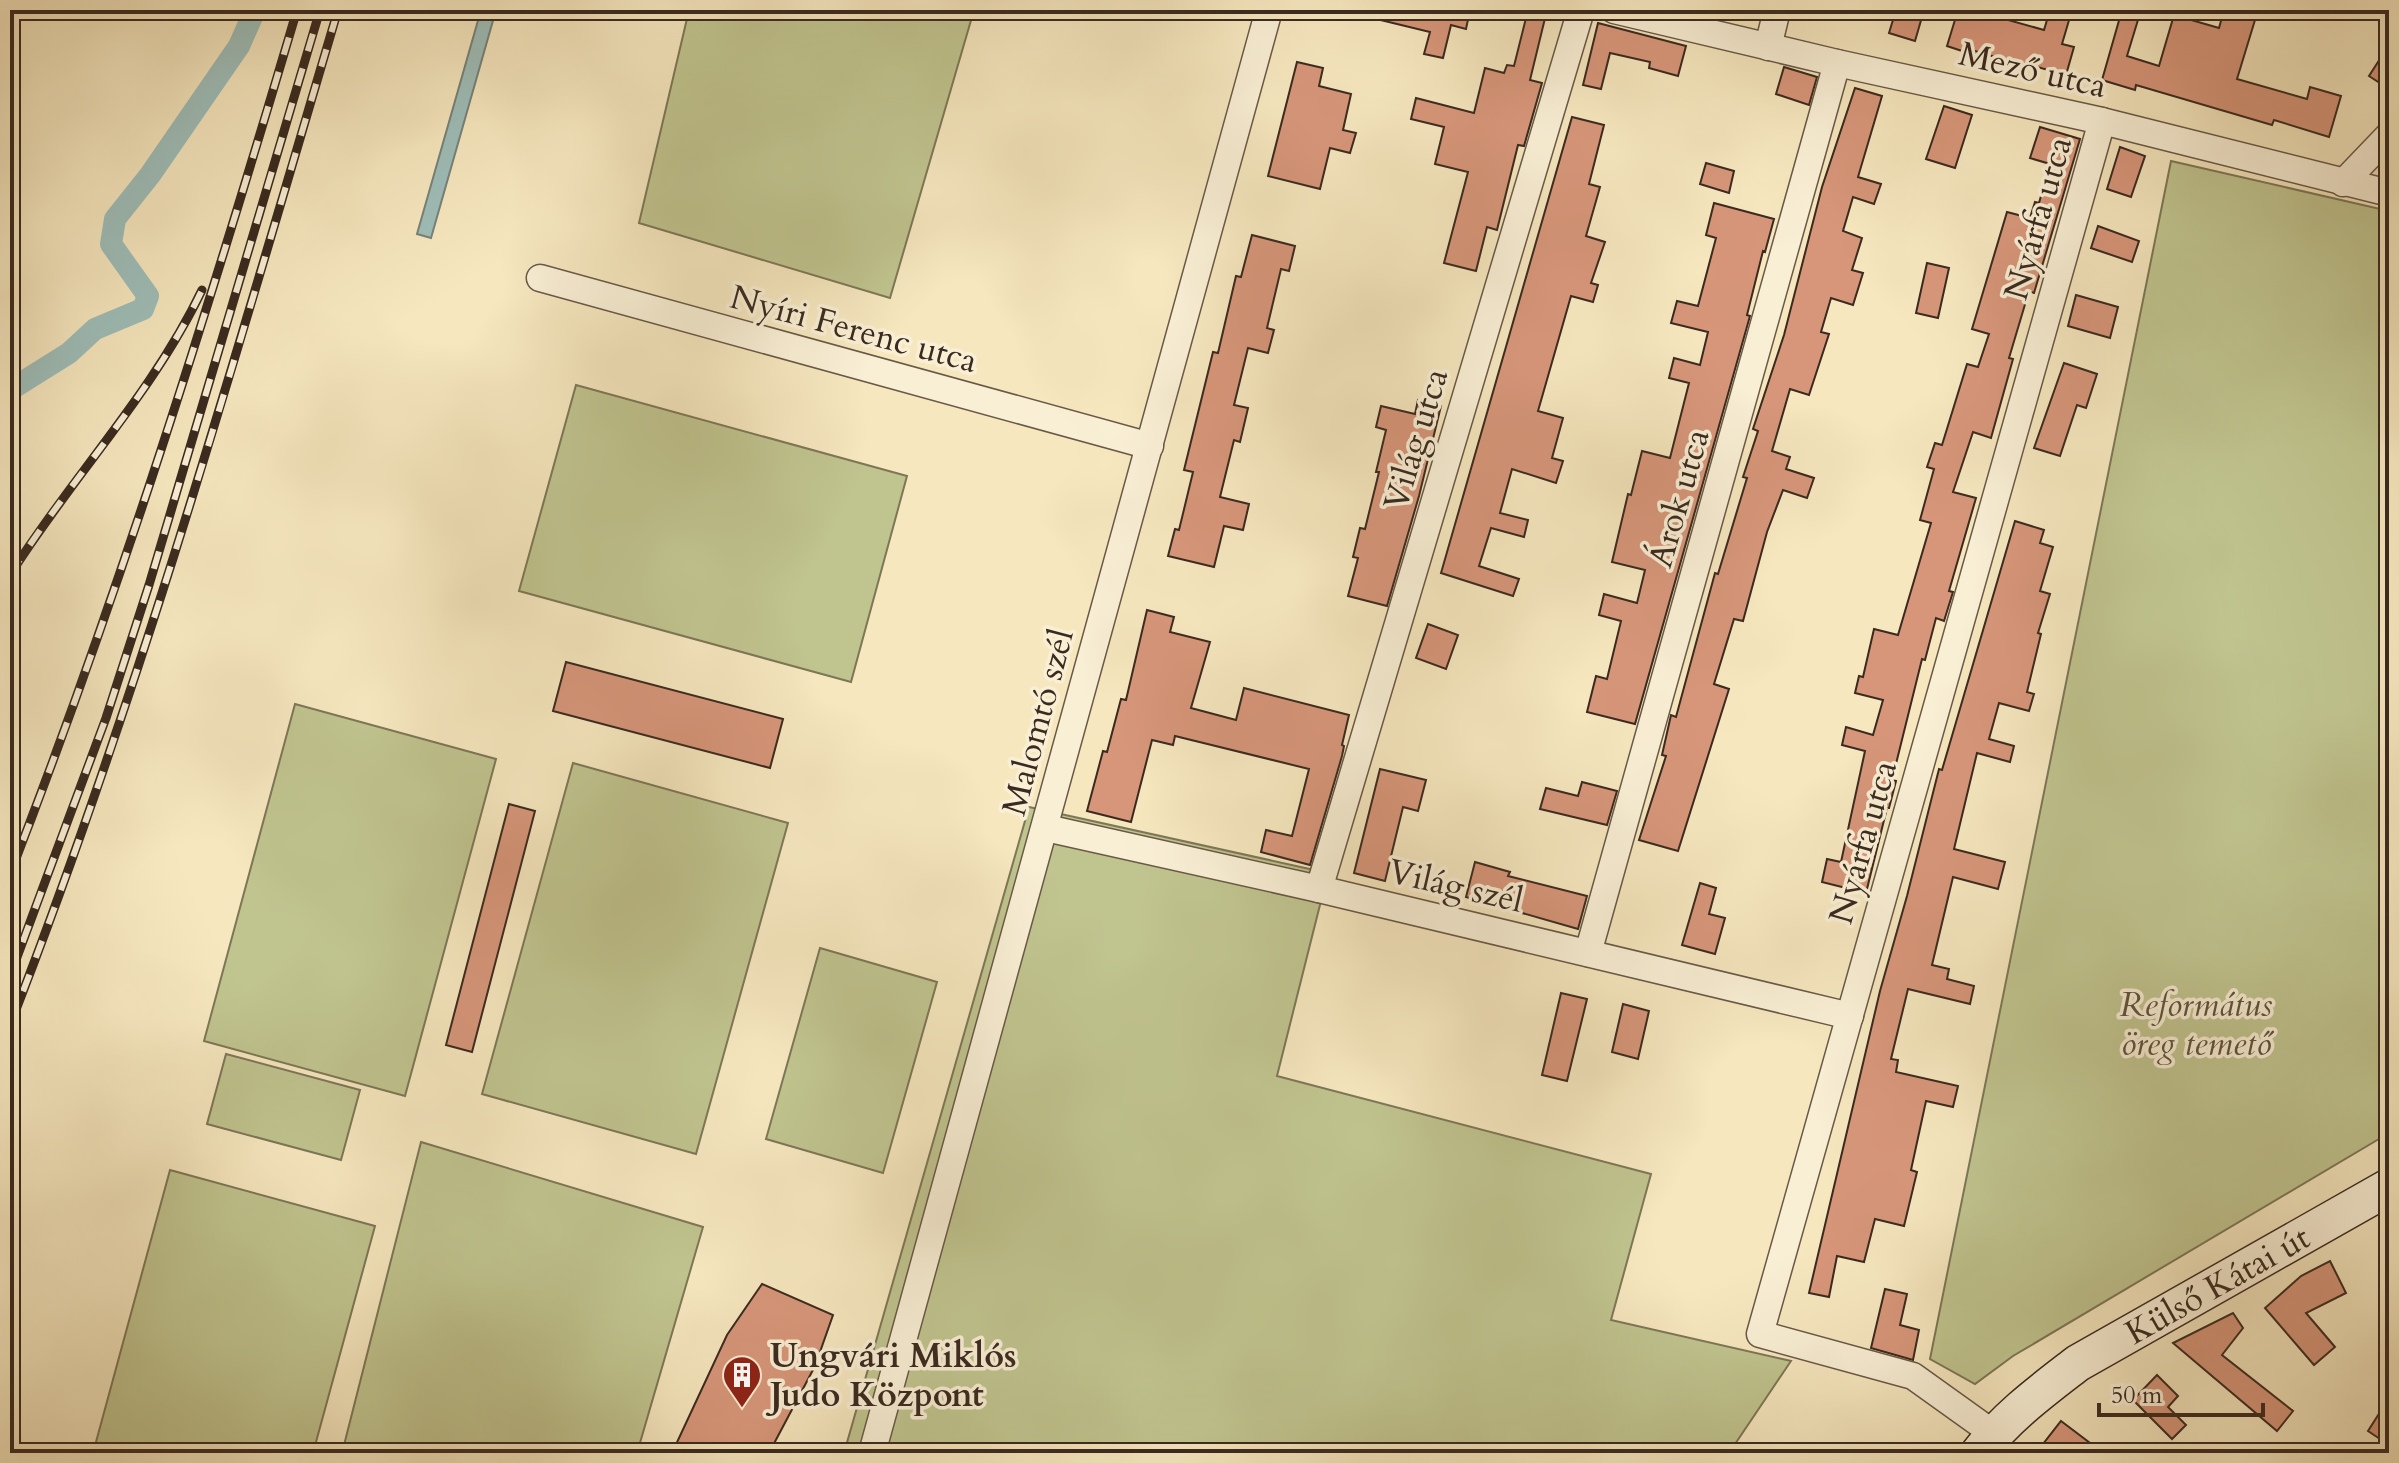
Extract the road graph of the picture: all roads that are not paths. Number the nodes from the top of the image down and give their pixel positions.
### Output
1 (1269, 10) edge
2 (1581, 10) edge
3 (1614, 10) edge
4 (1777, 10) edge
5 (1768, 47) junction
6 (1837, 63) junction
7 (2102, 121) junction
8 (2389, 135) edge
9 (2343, 183) junction
10 (2389, 193) edge
11 (540, 278) dead end
12 (1150, 446) junction
13 (1046, 828) junction
14 (1319, 889) junction
15 (1588, 953) junction
16 (1850, 1016) junction
17 (2389, 1187) edge
18 (1986, 1444) edge
19 (872, 1453) edge

1 - 12 street, Malomtó szél
2 - 14 street, Világ utca
3 - 5 street, Mező utca
4 - 5 street
5 - 6 street, Mező utca
6 - 7 street, Mező utca
6 - 15 street, Árok utca
7 - 9 street, Mező utca
7 - 16 street, Nyárfa utca
8 - 9 street
9 - 10 street, Mező utca
11 - 12 street, Nyíri Ferenc utca
12 - 13 street, Malomtó szél
13 - 14 street, Világ szél
13 - 19 street, Malomtó szél
14 - 15 street, Világ szél
15 - 16 street, Világ szél
16 - 18 street, Nyárfa utca
17 - 18 main road, Külső Kátai út

